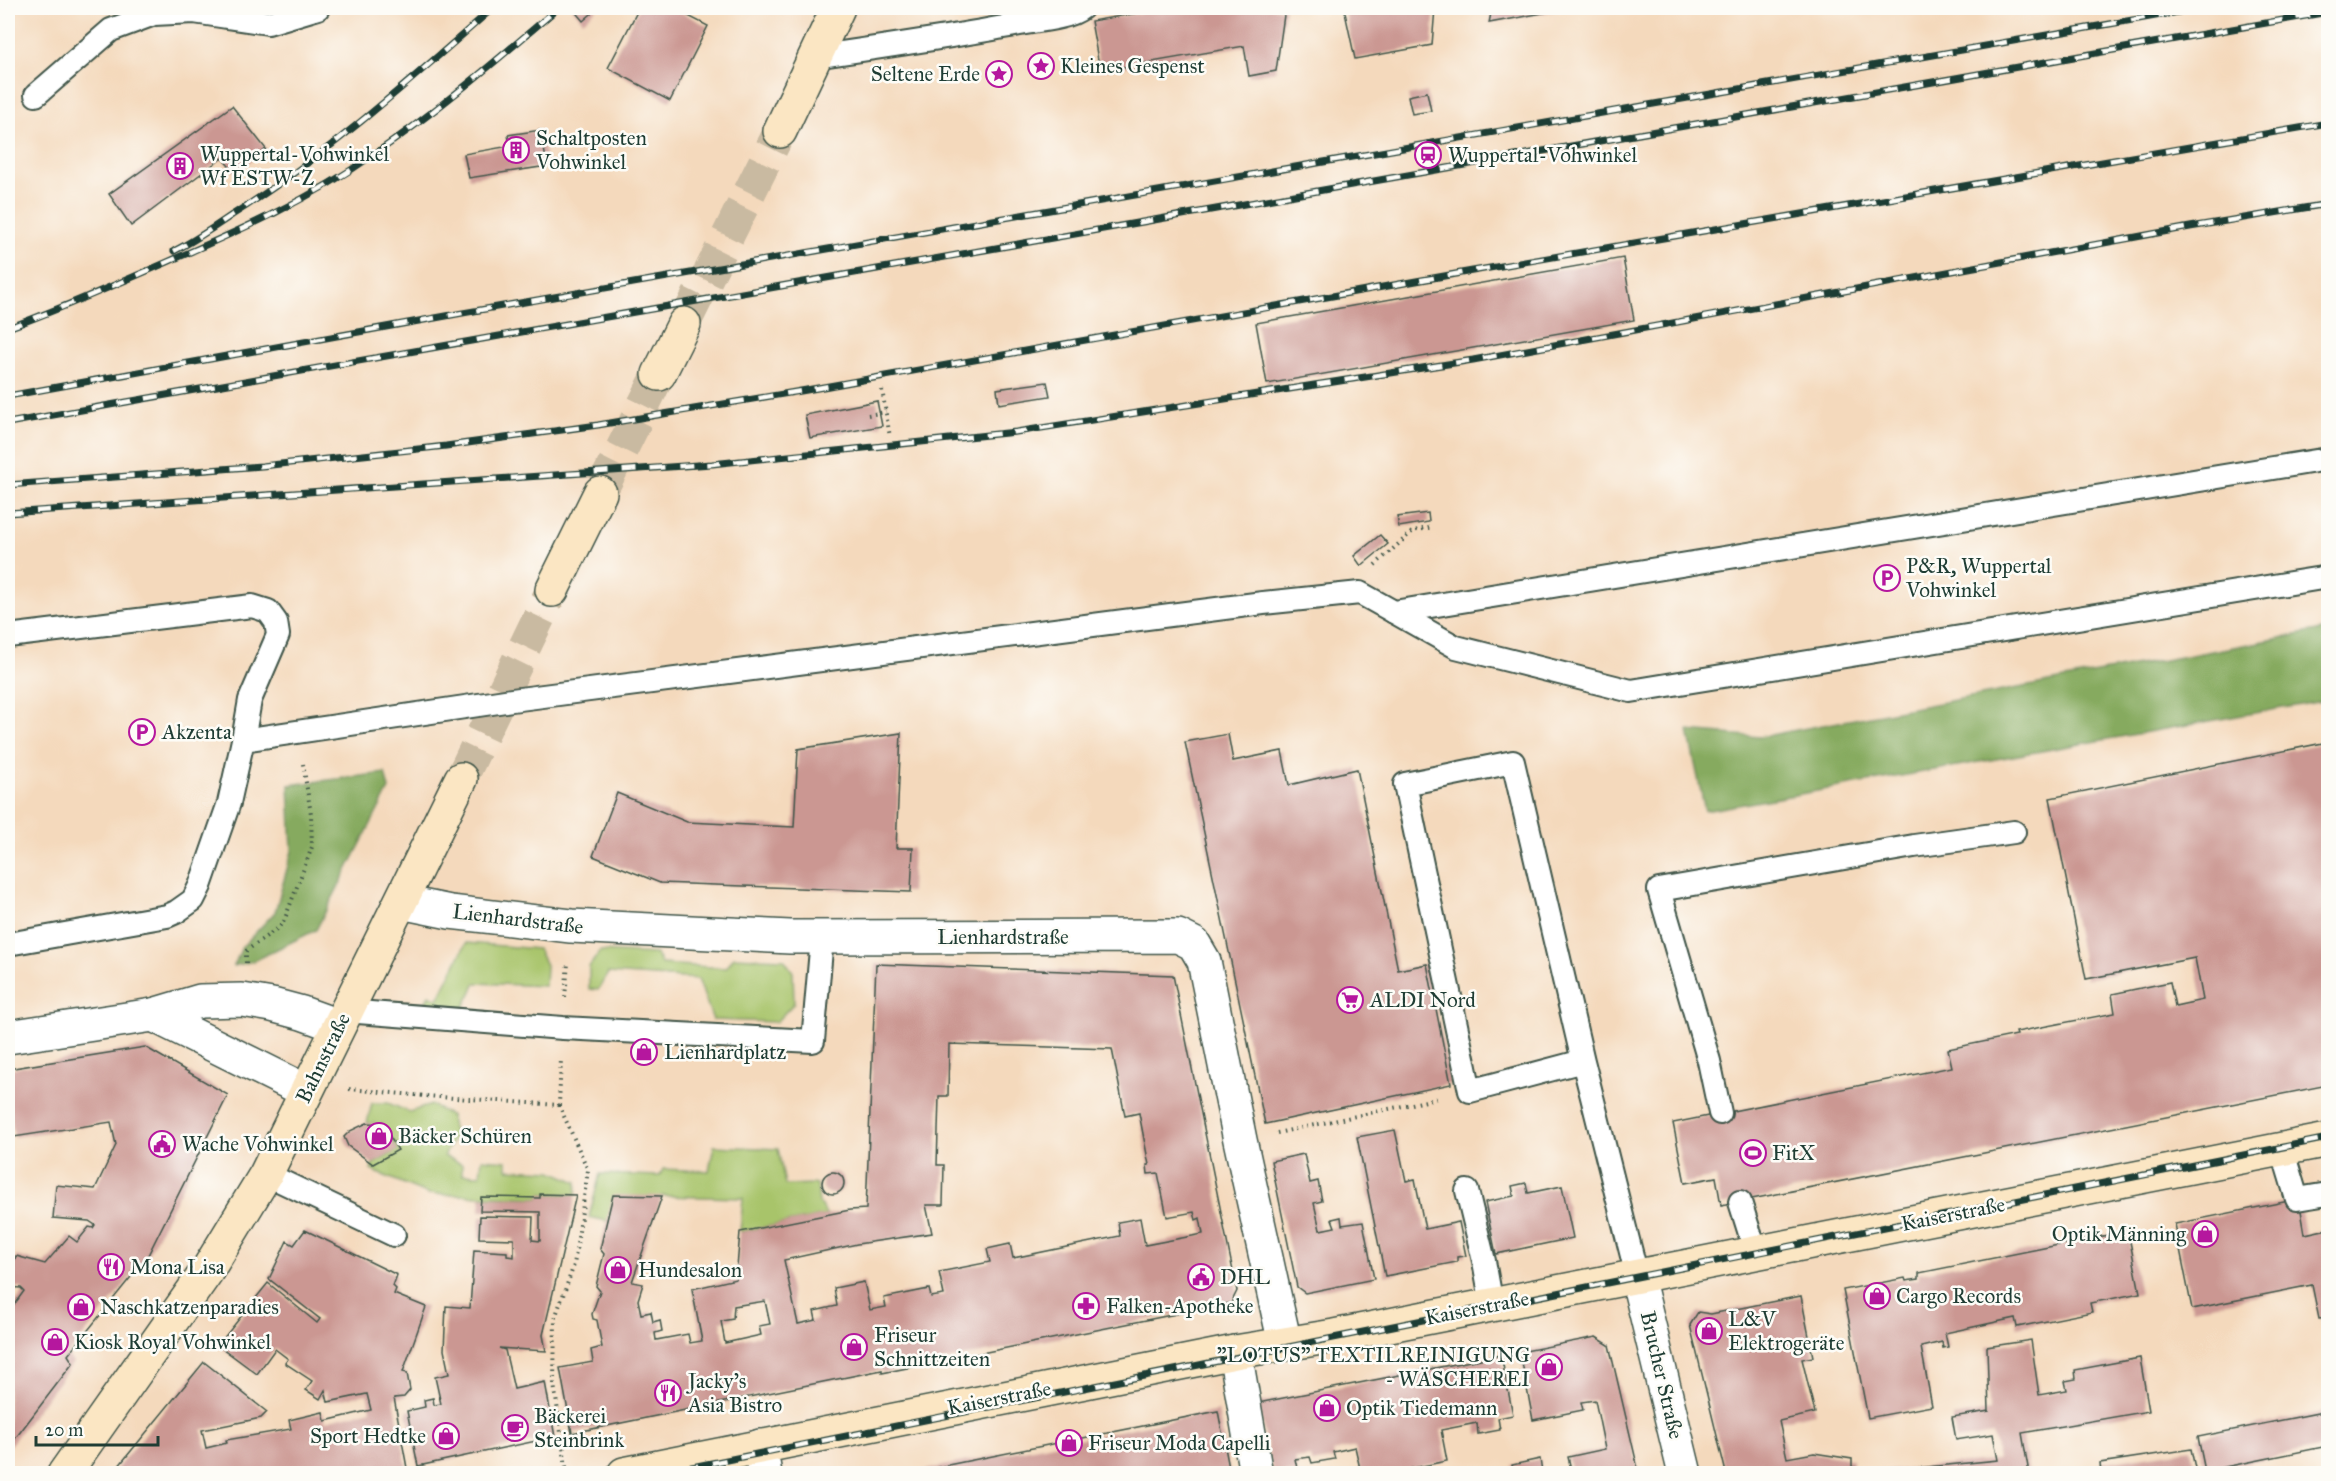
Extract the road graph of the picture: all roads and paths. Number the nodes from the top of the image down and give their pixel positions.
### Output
1 (318, 8) edge
2 (838, 8) edge
3 (1082, 8) edge
4 (814, 57) junction
5 (36, 96) dead end
6 (780, 131) tunnel mouth
7 (684, 324) tunnel mouth
8 (659, 374) tunnel mouth
9 (882, 390) dead end
10 (886, 412) junction
11 (868, 416) dead end
12 (890, 437) dead end
13 (2328, 459) edge
14 (600, 493) tunnel mouth
15 (1433, 527) dead end
16 (2328, 578) edge
17 (552, 590) tunnel mouth
18 (1360, 592) junction
19 (1394, 612) junction
20 (8, 636) edge
21 (243, 740) junction
22 (304, 771) dead end
23 (461, 780) tunnel mouth
24 (2014, 832) dead end
25 (401, 902) junction
26 (822, 939) junction
27 (8, 944) edge
28 (568, 965) dead end
29 (246, 966) dead end
30 (153, 1015) junction
31 (342, 1019) junction
32 (563, 1028) junction
33 (8, 1037) edge
34 (1583, 1060) junction
35 (308, 1088) junction
36 (1470, 1091) junction
37 (559, 1105) junction
38 (1720, 1113) dead end
39 (1267, 1135) dead end
40 (2328, 1140) edge
41 (2282, 1149) junction
42 (266, 1174) junction
43 (1467, 1191) dead end
44 (2328, 1194) edge
45 (1740, 1202) dead end
46 (394, 1235) dead end
47 (1756, 1252) junction
48 (1637, 1276) junction
49 (1492, 1305) junction
50 (1285, 1344) junction
51 (1234, 1352) junction
52 (762, 1460) edge
53 (64, 1473) edge
54 (567, 1473) edge
55 (624, 1473) edge
56 (1256, 1473) edge
57 (1685, 1473) edge

1 - 5 lane
2 - 4 main road
3 - 4 lane
4 - 6 main road
7 - 8 main road
9 - 10 path
10 - 11 path
10 - 12 path
13 - 19 lane
14 - 17 main road
15 - 18 path
16 - 19 lane
18 - 19 lane
18 - 21 lane
20 - 21 lane
21 - 27 lane
22 - 29 path
23 - 25 main road, Bahnstraße
24 - 38 lane
25 - 26 street, Lienhardstraße
25 - 31 main road, Bahnstraße
26 - 32 lane
26 - 50 street, Lienhardstraße
28 - 32 path
30 - 31 street
30 - 33 street
30 - 35 street
31 - 32 lane
31 - 35 main road, Bahnstraße
32 - 37 path
34 - 36 lane
34 - 36 lane
34 - 48 lane
35 - 37 path
35 - 42 main road, Bahnstraße
36 - 39 path
37 - 54 path
40 - 41 main road, Kaiserstraße
41 - 44 lane
41 - 47 main road, Kaiserstraße
42 - 46 lane
42 - 53 main road, Bahnstraße
43 - 49 lane
45 - 47 lane
47 - 48 main road, Kaiserstraße
48 - 49 main road, Kaiserstraße
48 - 57 street, Brucher Straße
49 - 50 main road, Kaiserstraße
50 - 51 main road, Kaiserstraße
51 - 52 main road, Kaiserstraße
51 - 56 street
52 - 55 main road, Kaiserstraße

